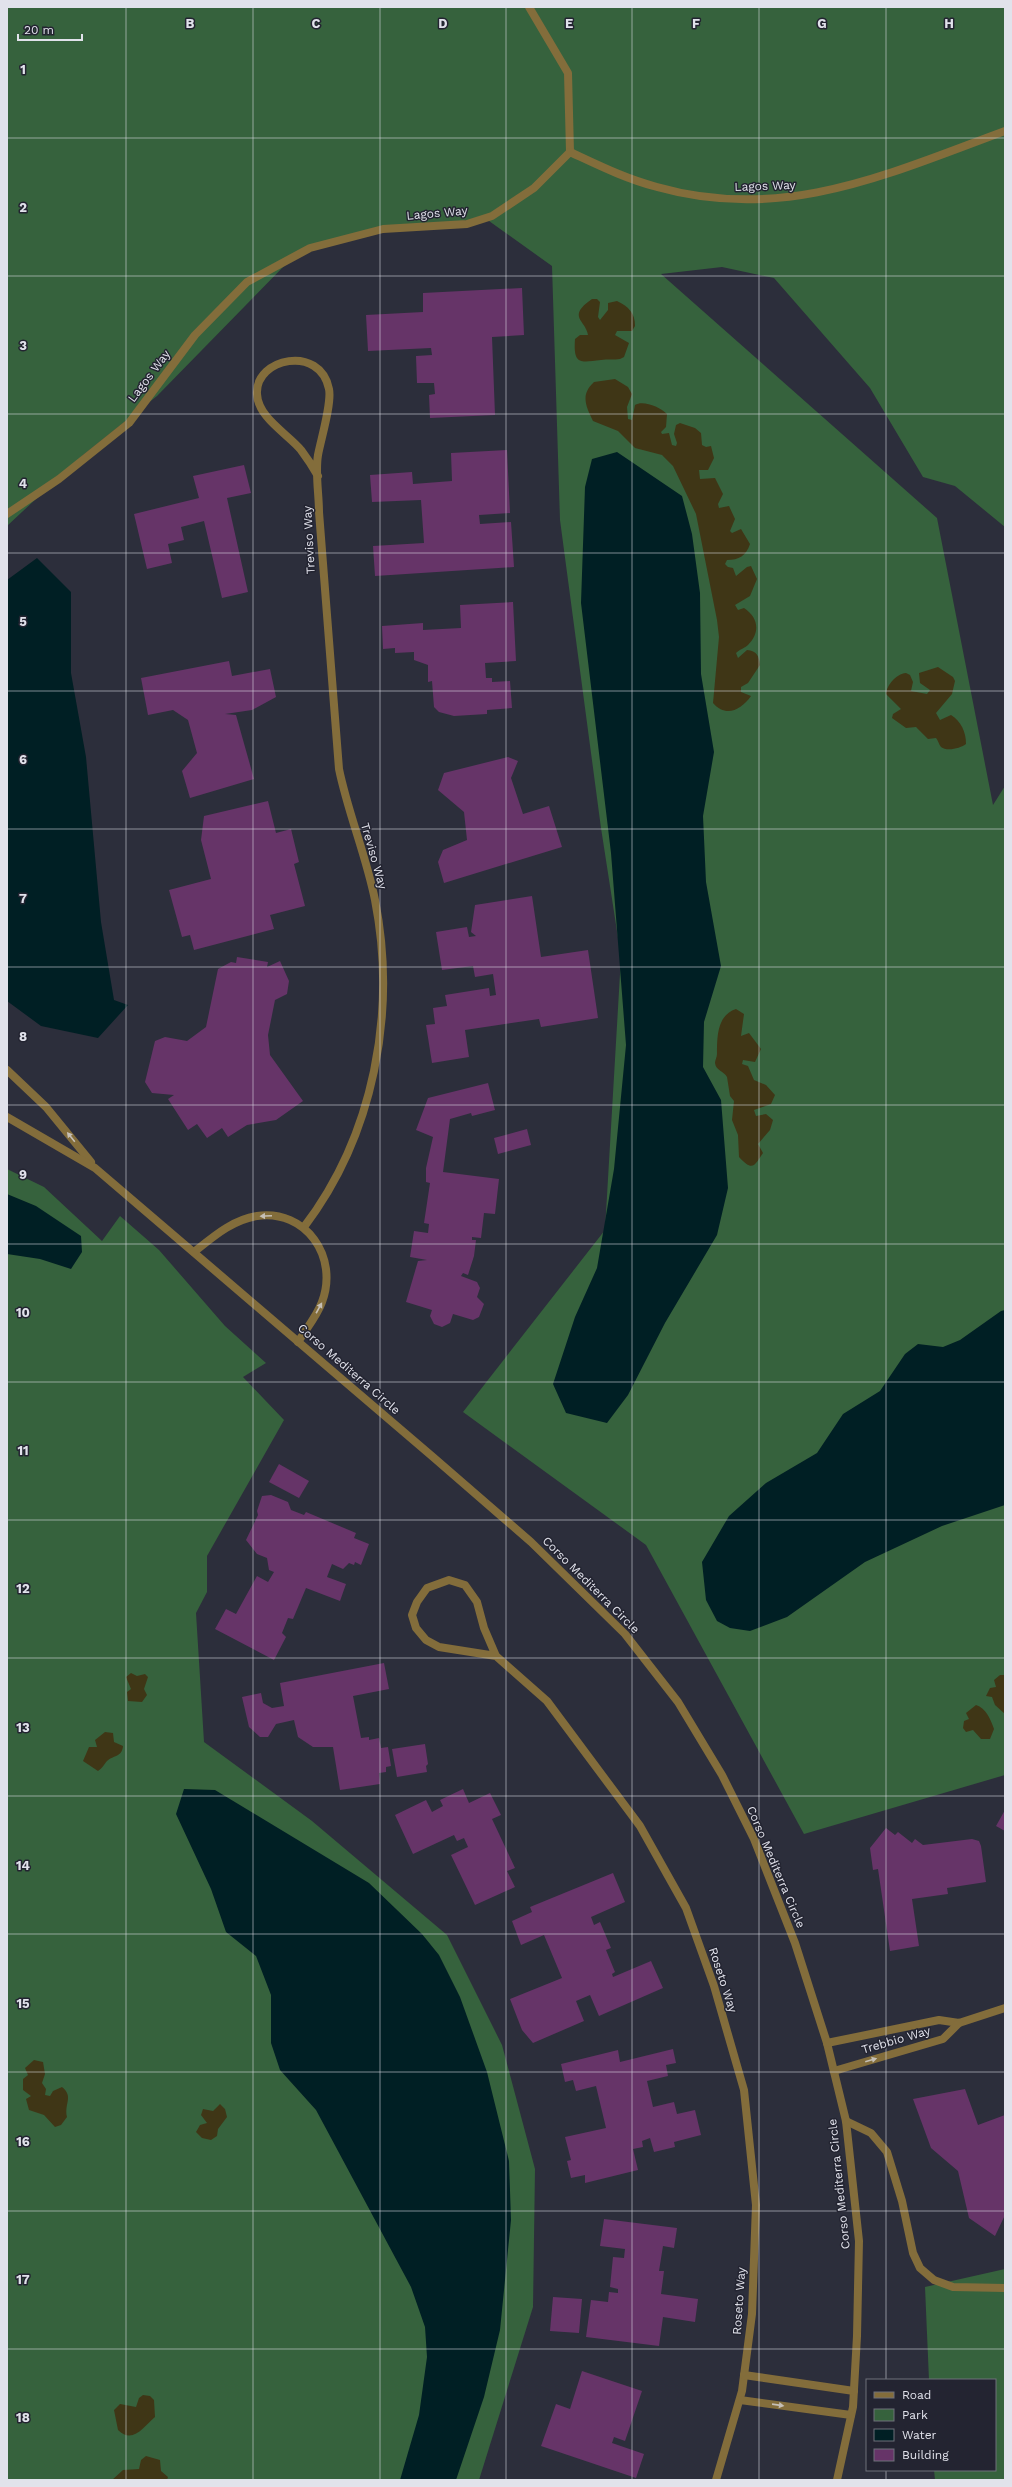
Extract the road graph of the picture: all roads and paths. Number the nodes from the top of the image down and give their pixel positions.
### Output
1 (529, 7) edge
2 (1005, 132) edge
3 (570, 152) junction
4 (318, 476) junction
5 (7, 514) edge
6 (7, 1070) edge
7 (7, 1117) edge
8 (95, 1168) junction
9 (304, 1227) junction
10 (194, 1252) junction
11 (298, 1342) junction
12 (496, 1656) junction
13 (1005, 2008) edge
14 (959, 2023) junction
15 (827, 2043) junction
16 (834, 2071) junction
17 (846, 2121) junction
18 (1005, 2288) edge
19 (744, 2375) junction
20 (854, 2391) junction
21 (740, 2400) junction
22 (851, 2415) junction
23 (716, 2480) edge
24 (837, 2480) edge

1 - 3 street
2 - 3 street, Lagos Way
3 - 5 street, Lagos Way
4 - 4 street, Treviso Way
4 - 9 street, Treviso Way
8 -> 6 street, Corso Mediterra Circle
7 - 8 street, Corso Mediterra Circle
8 - 10 street, Corso Mediterra Circle
9 -> 10 street
11 -> 9 street
10 - 11 street, Corso Mediterra Circle
11 - 15 street, Corso Mediterra Circle
12 - 12 street, Roseto Way
12 - 19 street, Roseto Way
13 - 14 street, Trebbio Way
14 - 15 street, Trebbio Way
16 -> 14 street, Trebbio Way
15 - 16 street, Corso Mediterra Circle
16 - 17 street, Corso Mediterra Circle
17 - 18 street
17 - 20 street, Corso Mediterra Circle
19 - 20 street
19 - 21 street, Roseto Way
20 - 22 street, Corso Mediterra Circle
21 -> 22 street
21 - 23 street, Roseto Way
22 - 24 street, Corso Mediterra Circle

